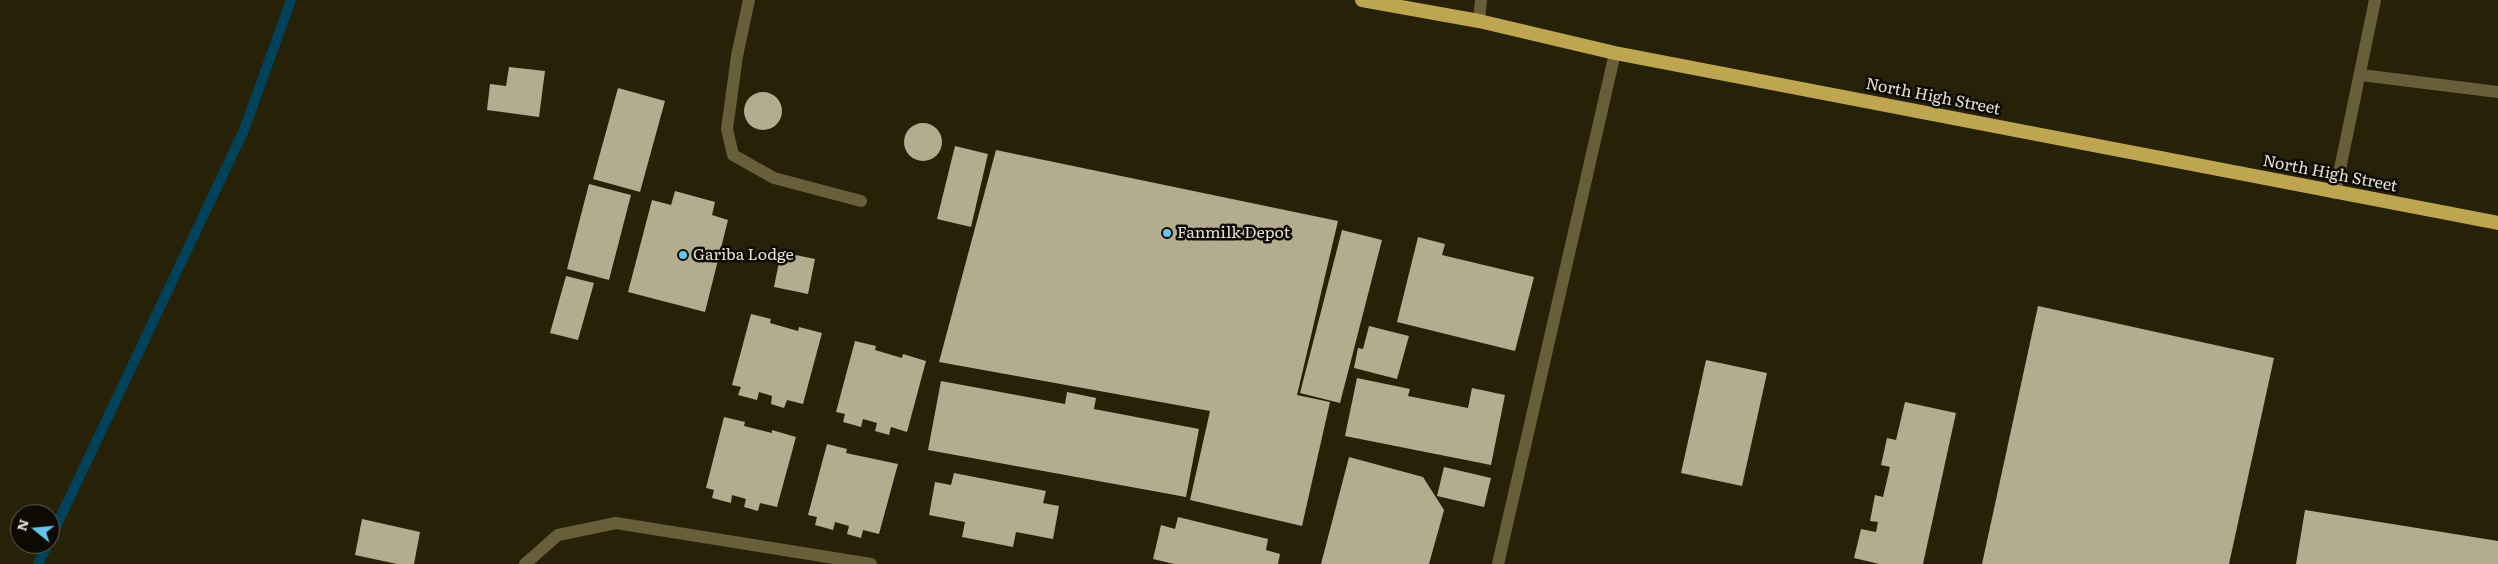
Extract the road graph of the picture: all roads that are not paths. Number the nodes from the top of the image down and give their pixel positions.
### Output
1 (749, 0) edge
2 (1362, 0) edge
3 (1481, 0) edge
4 (2375, 0) edge
5 (1479, 21) junction
6 (1615, 53) junction
7 (2361, 75) junction
8 (2498, 92) edge
9 (2335, 193) junction
10 (860, 201) dead end
11 (2498, 223) edge
12 (525, 564) edge
13 (871, 564) edge
14 (1498, 564) edge

1 - 10 street
2 - 5 highway, North High Street
3 - 5 street
4 - 7 street
5 - 6 highway, North High Street
6 - 9 highway, North High Street
6 - 14 street
7 - 8 street
7 - 9 street
9 - 11 highway, North High Street
12 - 13 street

